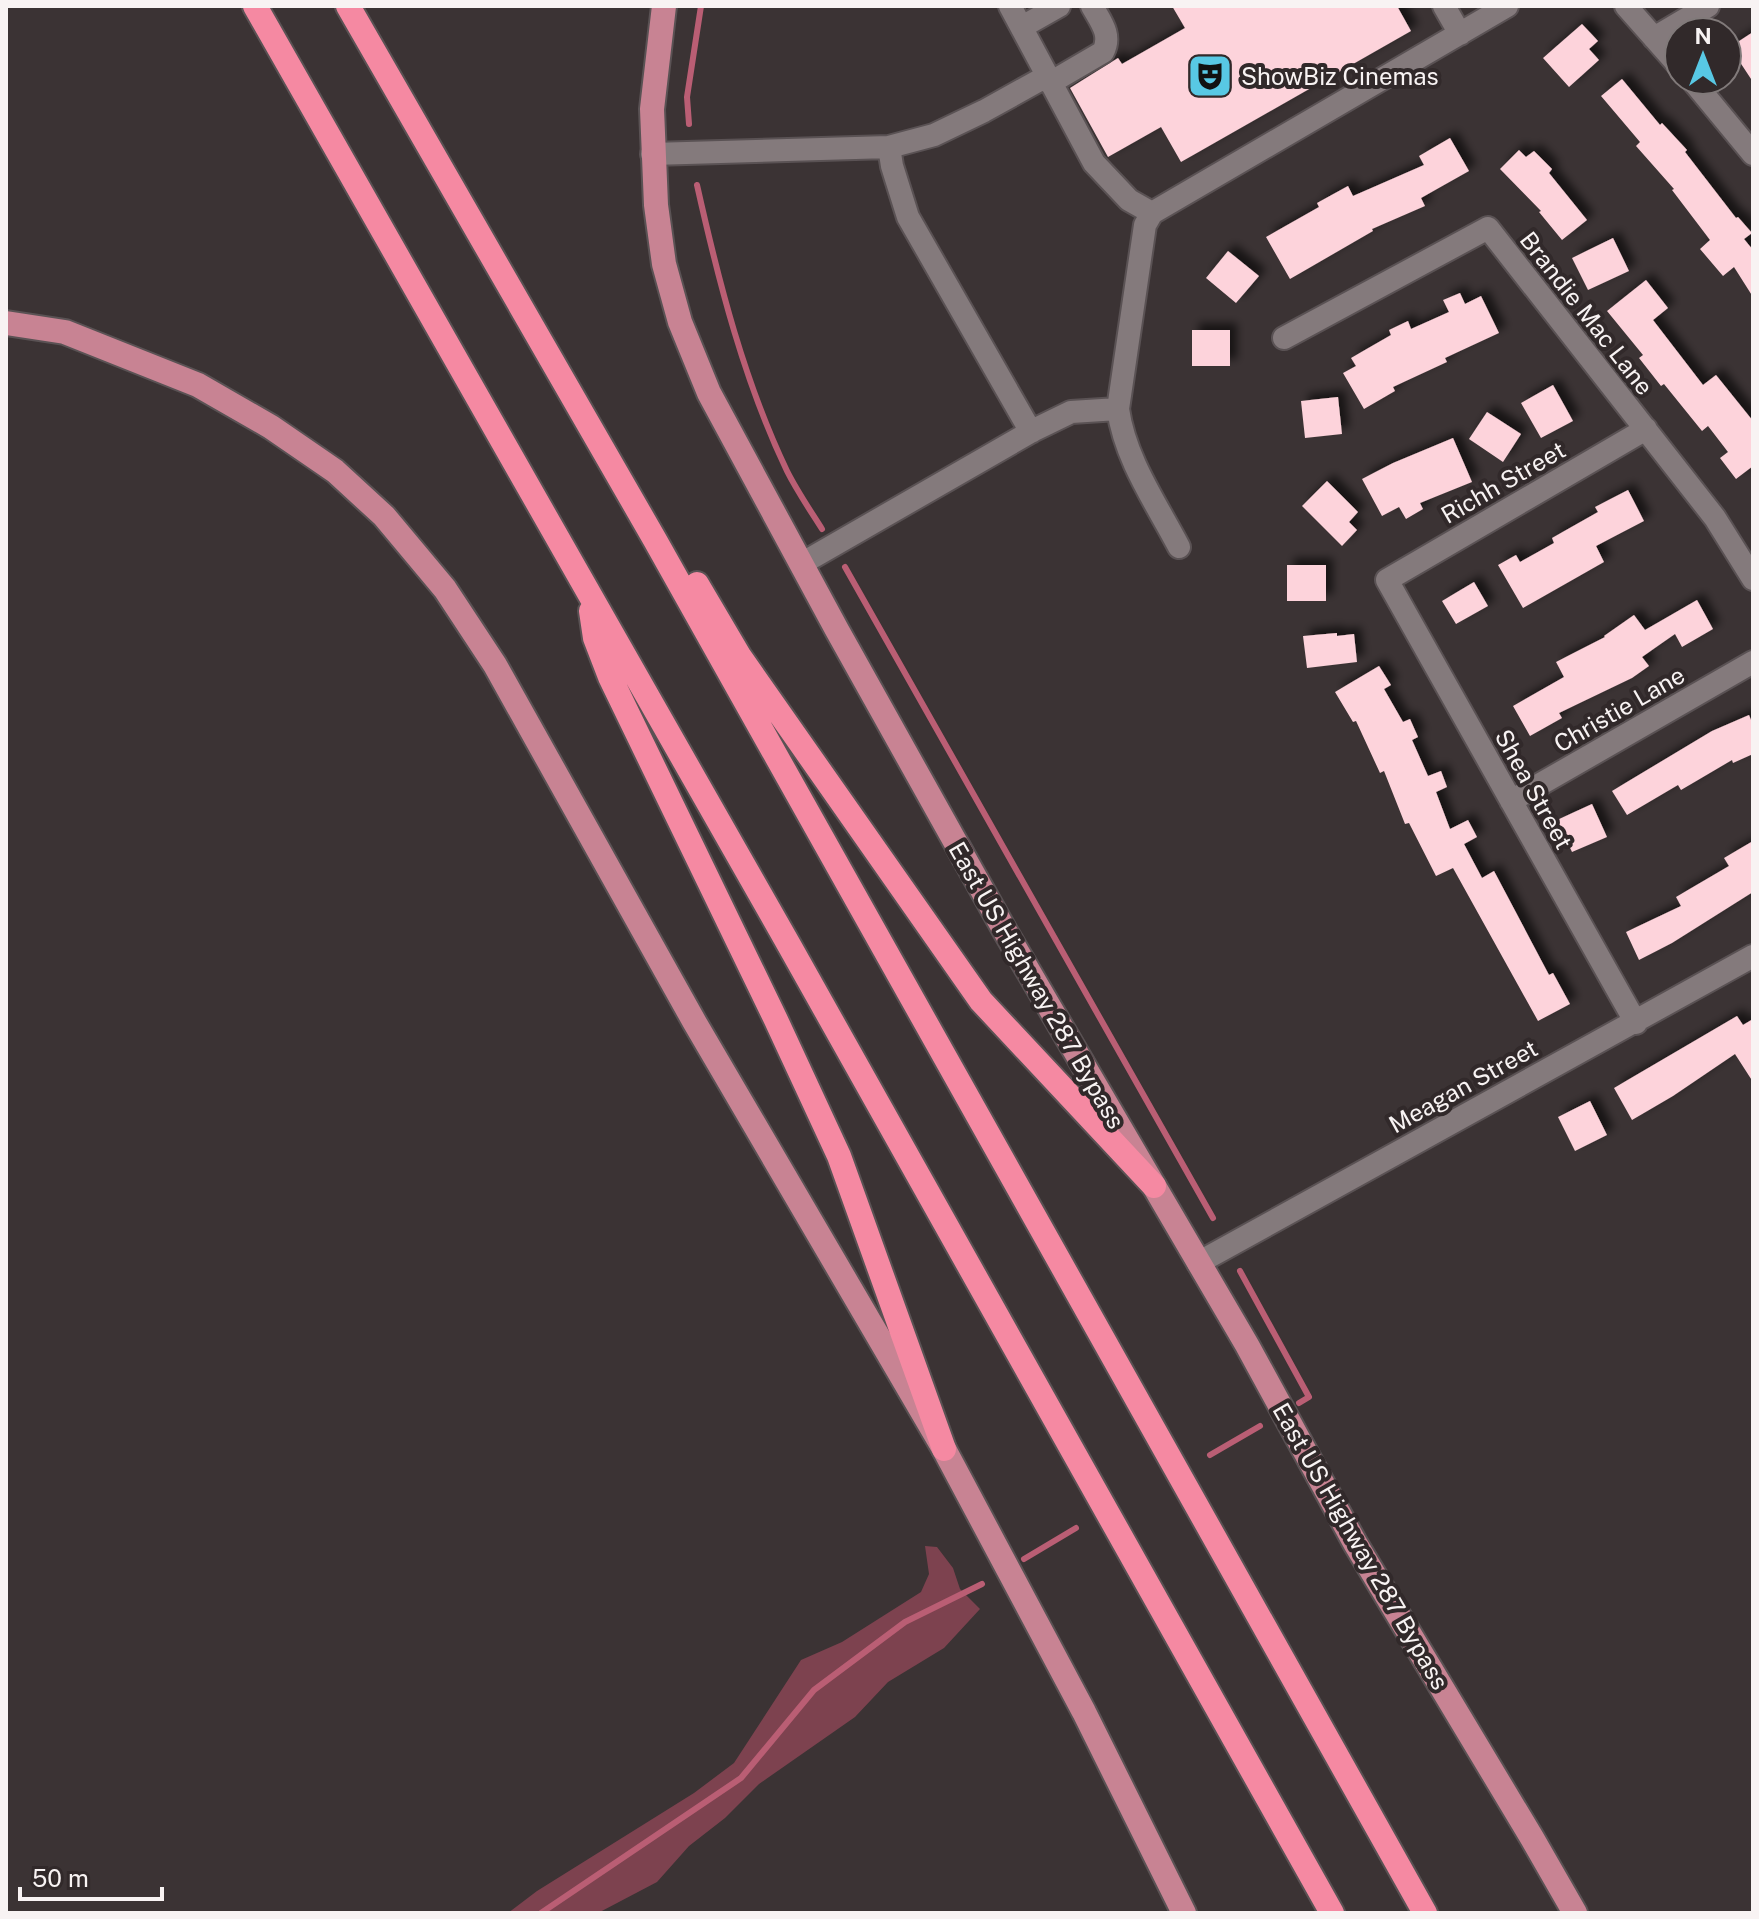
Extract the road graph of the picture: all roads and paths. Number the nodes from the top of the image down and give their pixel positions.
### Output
1 (255, 6) edge
2 (348, 6) edge
3 (664, 6) edge
4 (1010, 6) edge
5 (1059, 6) edge
6 (1092, 6) edge
7 (1444, 6) edge
8 (1507, 6) edge
9 (1626, 6) edge
10 (1708, 6) edge
11 (1022, 27) junction
12 (1460, 34) junction
13 (1654, 38) junction
14 (1663, 48) edge
15 (1048, 79) junction
16 (1705, 96) edge
17 (889, 147) junction
18 (652, 154) junction
19 (1753, 154) edge
20 (1152, 213) junction
21 (8, 324) edge
22 (1284, 338) dead end
23 (553, 363) junction
24 (1118, 409) junction
25 (1646, 429) junction
26 (1031, 432) junction
27 (1179, 547) dead end
28 (801, 564) junction
29 (1753, 579) edge
30 (1387, 580) joint
31 (588, 593) junction
32 (1753, 662) edge
33 (1511, 801) junction
34 (1753, 956) edge
35 (1636, 1023) junction
36 (1154, 1186) junction
37 (1198, 1263) junction
38 (944, 1449) junction
39 (1184, 1913) edge
40 (1332, 1913) edge
41 (1425, 1913) edge
42 (1575, 1913) edge

1 - 31 highway
2 - 23 highway
3 - 18 main road, East US Highway 287 Bypass
4 - 11 street
5 - 11 street
6 - 15 street
7 - 12 street
8 - 12 street
9 - 13 street
10 - 13 street
11 - 15 street
12 - 20 street
13 - 14 street
15 - 17 street
15 - 20 street
16 - 19 street
17 - 18 street
17 - 26 street
18 - 28 main road, East US Highway 287 Bypass
20 - 24 street
21 - 38 main road
22 - 25 street, Brandie Mac Lane
23 - 36 highway
23 - 41 highway
24 - 26 street
24 - 27 street
25 - 29 street, Brandie Mac Lane
25 - 30 street, Richh Street
26 - 28 street
28 - 36 main road, East US Highway 287 Bypass
30 - 33 street, Shea Street
31 - 38 highway
31 - 40 highway
32 - 33 street, Christie Lane
33 - 35 street, Shea Street
34 - 35 street, Meagan Street
35 - 37 street, Meagan Street
36 - 37 main road, East US Highway 287 Bypass
37 - 42 main road, East US Highway 287 Bypass
38 - 39 main road

